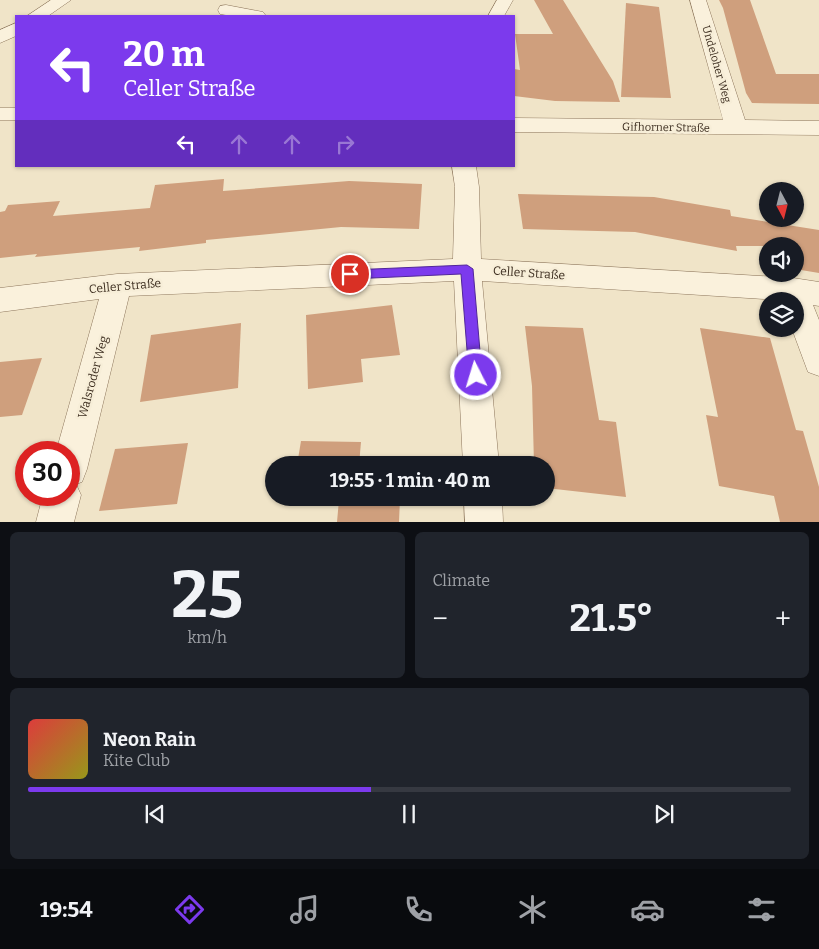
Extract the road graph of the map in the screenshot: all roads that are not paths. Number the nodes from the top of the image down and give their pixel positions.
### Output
1 (63, 0) edge
2 (505, 0) edge
3 (698, 0) edge
4 (227, 9) edge
5 (38, 15) edge
6 (253, 15) edge
7 (497, 15) edge
8 (15, 29) edge
9 (0, 38) edge
10 (0, 114) edge
11 (15, 114) edge
12 (515, 125) edge
13 (736, 128) junction
14 (819, 128) edge
15 (464, 167) edge
16 (467, 269) junction
17 (117, 285) junction
18 (806, 292) edge
19 (0, 300) edge
20 (819, 362) edge
21 (77, 441) edge
22 (480, 456) edge
23 (59, 506) edge
24 (483, 506) edge
25 (55, 522) edge
26 (484, 522) edge

1 - 5 street
2 - 7 street
3 - 13 street, Undeloher Weg
4 - 6 street
8 - 9 street
10 - 11 street
12 - 13 street, Gifhorner Straße
13 - 14 street, Gifhorner Straße
15 - 16 street
16 - 17 street, Celler Straße
16 - 18 street, Celler Straße
16 - 22 street
17 - 19 street, Celler Straße
17 - 21 street, Walsroder Weg
18 - 20 street
23 - 25 street
24 - 26 street

